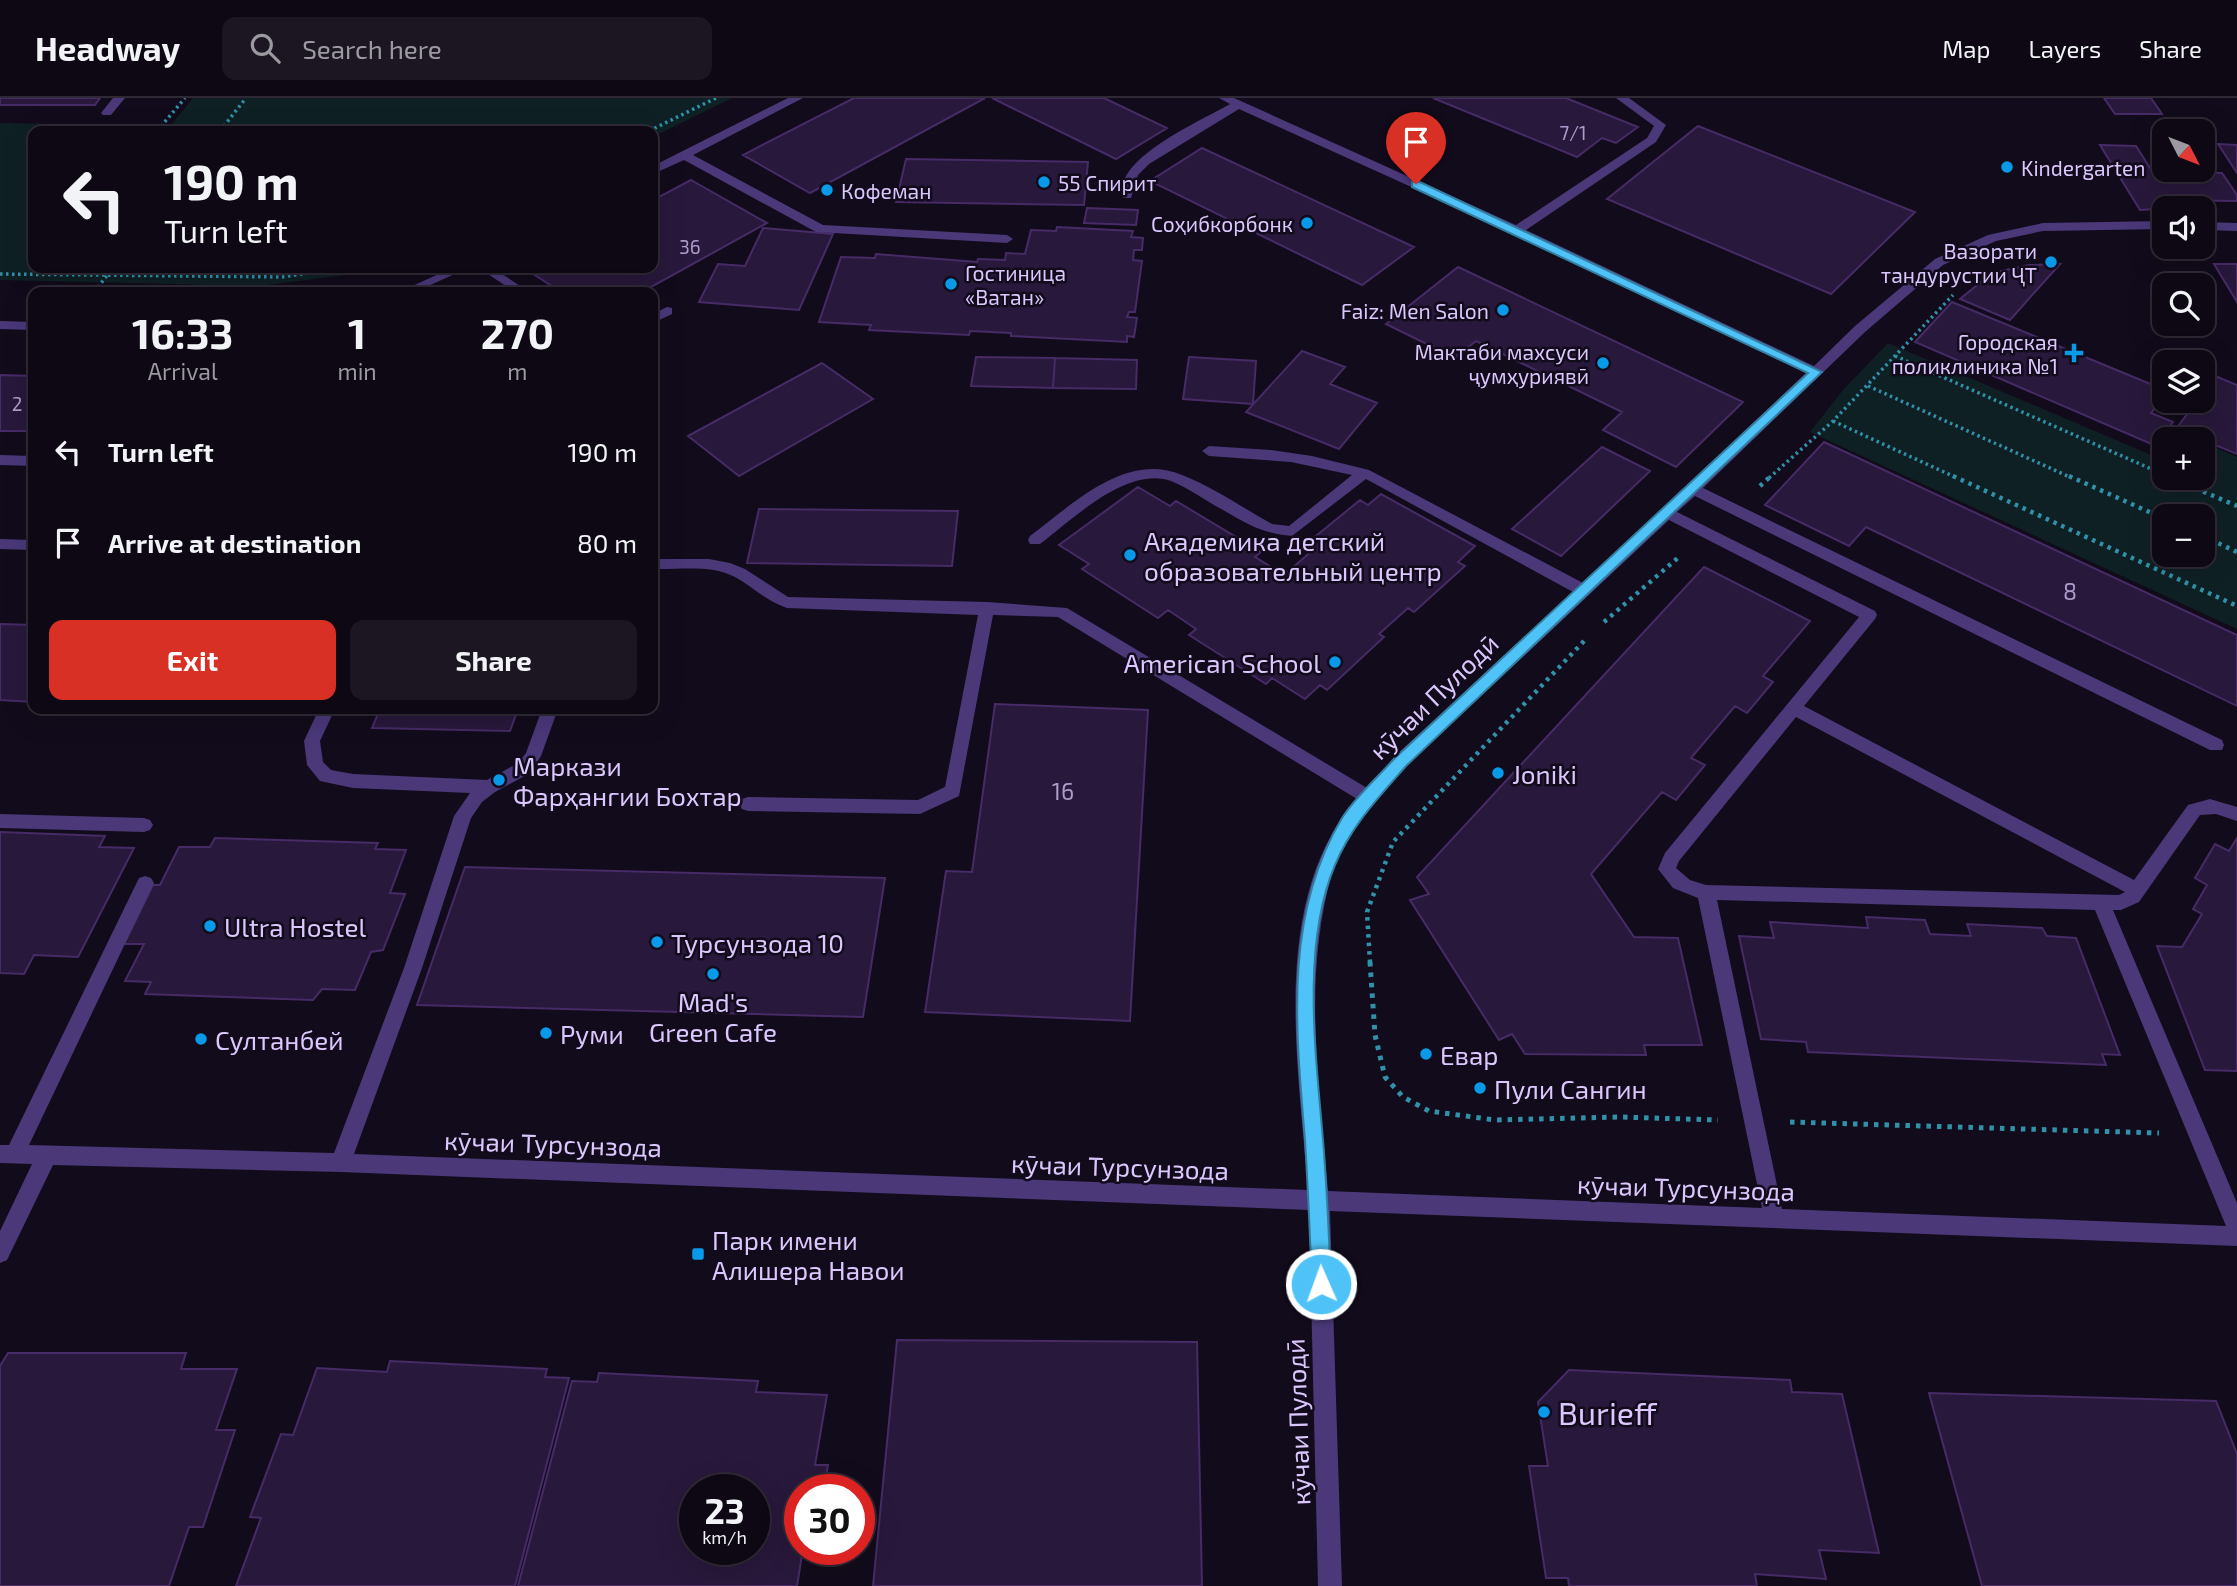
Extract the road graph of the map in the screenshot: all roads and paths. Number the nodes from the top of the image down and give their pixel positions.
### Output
1 (118, 98) edge
2 (185, 98) edge
3 (246, 98) edge
4 (716, 98) edge
5 (797, 98) edge
6 (1225, 98) edge
7 (1622, 98) edge
8 (1239, 104) junction
9 (107, 113) dead end
10 (161, 126) edge
11 (224, 126) edge
12 (658, 127) edge
13 (684, 155) junction
14 (658, 168) edge
15 (1127, 195) dead end
16 (2152, 225) edge
17 (2215, 226) edge
18 (2237, 227) edge
19 (1517, 230) junction
20 (1007, 239) dead end
21 (309, 273) edge
22 (450, 273) edge
23 (493, 273) edge
24 (0, 274) edge
25 (38, 274) joint
26 (108, 274) junction
27 (98, 287) edge
28 (417, 287) edge
29 (515, 287) edge
30 (1959, 289) dead end
31 (667, 311) dead end
32 (658, 316) edge
33 (0, 325) edge
34 (28, 326) edge
35 (1895, 356) junction
36 (1816, 372) junction
37 (1868, 386) junction
38 (1209, 451) dead end
39 (0, 460) edge
40 (28, 461) edge
41 (2152, 469) edge
42 (1364, 473) junction
43 (1693, 489) junction
44 (2200, 490) edge
45 (2237, 506) edge
46 (1667, 513) junction
47 (2152, 513) edge
48 (1035, 540) dead end
49 (2215, 542) edge
50 (0, 544) edge
51 (28, 545) edge
52 (2237, 552) edge
53 (658, 565) edge
54 (1584, 591) junction
55 (2237, 606) edge
56 (987, 608) junction
57 (1795, 709) junction
58 (325, 714) edge
59 (548, 714) edge
60 (2217, 745) dead end
61 (489, 787) junction
62 (1369, 798) junction
63 (748, 804) dead end
64 (2237, 814) edge
65 (0, 821) edge
66 (144, 825) dead end
67 (145, 883) dead end
68 (2137, 890) junction
69 (1706, 892) junction
70 (2101, 903) junction
71 (7, 1154) edge
72 (47, 1155) junction
73 (341, 1163) junction
74 (1319, 1202) junction
75 (1774, 1218) junction
76 (2237, 1226) edge
77 (2237, 1236) edge
78 (0, 1252) edge
79 (1330, 1586) edge

1 - 9 street
2 - 10 path
3 - 11 path
4 - 12 path
5 - 13 street
6 - 8 street
7 - 19 street
8 - 15 street
8 - 19 street
13 - 14 street
13 - 20 street
16 - 36 street, кӯчаи Пулодӣ
17 - 18 street
19 - 36 street
21 - 26 path
22 - 28 street
23 - 29 street
24 - 25 path
25 - 26 path
26 - 27 path
30 - 35 path
31 - 32 street
33 - 34 street
35 - 37 path
35 - 41 path
36 - 43 street, кӯчаи Пулодӣ
37 - 47 path
37 - 55 path
38 - 42 street
39 - 40 street
42 - 48 street
42 - 54 street
43 - 46 street, кӯчаи Пулодӣ
43 - 60 street
44 - 45 path
46 - 54 street, кӯчаи Пулодӣ
46 - 57 street
49 - 52 path
50 - 51 street
53 - 56 street
54 - 62 street, кӯчаи Пулодӣ
56 - 62 street
56 - 63 street
57 - 68 street
57 - 69 street
58 - 61 street
59 - 61 street
61 - 73 street
62 - 74 street, кӯчаи Пулодӣ
64 - 68 street
65 - 66 street
67 - 71 street
68 - 70 street
69 - 70 street
69 - 75 street
70 - 76 street
71 - 72 street, кӯчаи Турсунзода
72 - 73 street, кӯчаи Турсунзода
72 - 78 street
73 - 74 street, кӯчаи Турсунзода
74 - 75 street, кӯчаи Турсунзода
74 - 79 street, кӯчаи Пулодӣ
75 - 77 street, кӯчаи Турсунзода

